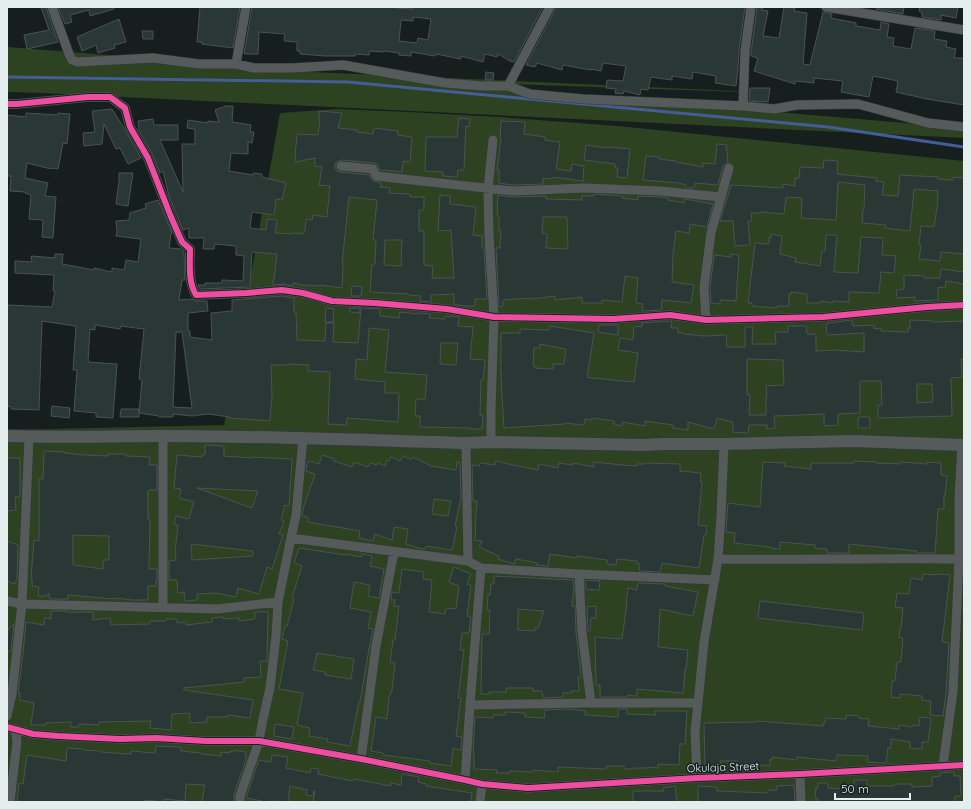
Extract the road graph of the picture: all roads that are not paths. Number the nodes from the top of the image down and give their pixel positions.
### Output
1 (52, 7) edge
2 (246, 7) edge
3 (550, 7) edge
4 (751, 7) edge
5 (826, 7) edge
6 (964, 30) edge
7 (236, 64) junction
8 (508, 86) junction
9 (7, 104) edge
10 (743, 106) junction
11 (964, 126) edge
12 (493, 140) dead end
13 (341, 166) dead end
14 (730, 168) dead end
15 (488, 189) junction
16 (721, 197) junction
17 (964, 305) edge
18 (494, 317) junction
19 (706, 320) junction
20 (7, 436) edge
21 (163, 436) junction
22 (29, 437) junction
23 (303, 438) junction
24 (491, 442) junction
25 (466, 443) junction
26 (724, 444) junction
27 (963, 445) edge
28 (291, 538) junction
29 (394, 552) junction
30 (718, 559) junction
31 (959, 559) junction
32 (468, 561) junction
33 (481, 568) junction
34 (579, 574) junction
35 (715, 580) junction
36 (7, 601) edge
37 (278, 602) junction
38 (22, 604) junction
39 (163, 608) junction
40 (591, 703) junction
41 (698, 703) junction
42 (470, 705) junction
43 (7, 716) edge
44 (11, 728) edge
45 (259, 741) junction
46 (361, 759) junction
47 (943, 765) junction
48 (964, 765) edge
49 (800, 774) junction
50 (696, 778) junction
51 (466, 780) junction
52 (482, 784) junction
53 (10, 802) edge
54 (240, 802) edge
55 (480, 802) edge
56 (801, 802) edge

1 - 7 street
2 - 7 street
3 - 8 street
4 - 10 street
5 - 6 street
7 - 8 street
8 - 10 street
9 - 18 street
10 - 11 street
12 - 15 street
13 - 15 street
14 - 16 street
15 - 16 street
15 - 18 street
16 - 19 street
17 - 19 street
18 - 19 street
18 - 24 street
20 - 22 street
21 - 22 street
21 - 23 street
21 - 39 street
22 - 38 street
23 - 25 street
23 - 28 street
24 - 25 street
24 - 26 street
25 - 32 street
26 - 27 street
26 - 30 street
27 - 31 street
28 - 29 street
28 - 37 street
29 - 32 street
29 - 46 street
30 - 31 street
30 - 35 street
31 - 47 street
32 - 33 street
33 - 34 street
33 - 42 street
34 - 35 street
34 - 40 street
35 - 41 street
36 - 38 street
37 - 39 street
37 - 45 street
38 - 39 street
38 - 43 street
40 - 41 street
40 - 42 street
41 - 50 street
42 - 51 street
44 - 45 street, Okulaja Street
44 - 53 street
45 - 46 street, Okulaja Street
45 - 54 street
46 - 51 street, Okulaja Street
47 - 48 street, Okulaja Street
47 - 49 street, Okulaja Street
49 - 50 street, Okulaja Street
49 - 56 street
50 - 52 street, Okulaja Street
51 - 52 street, Okulaja Street
52 - 55 street

